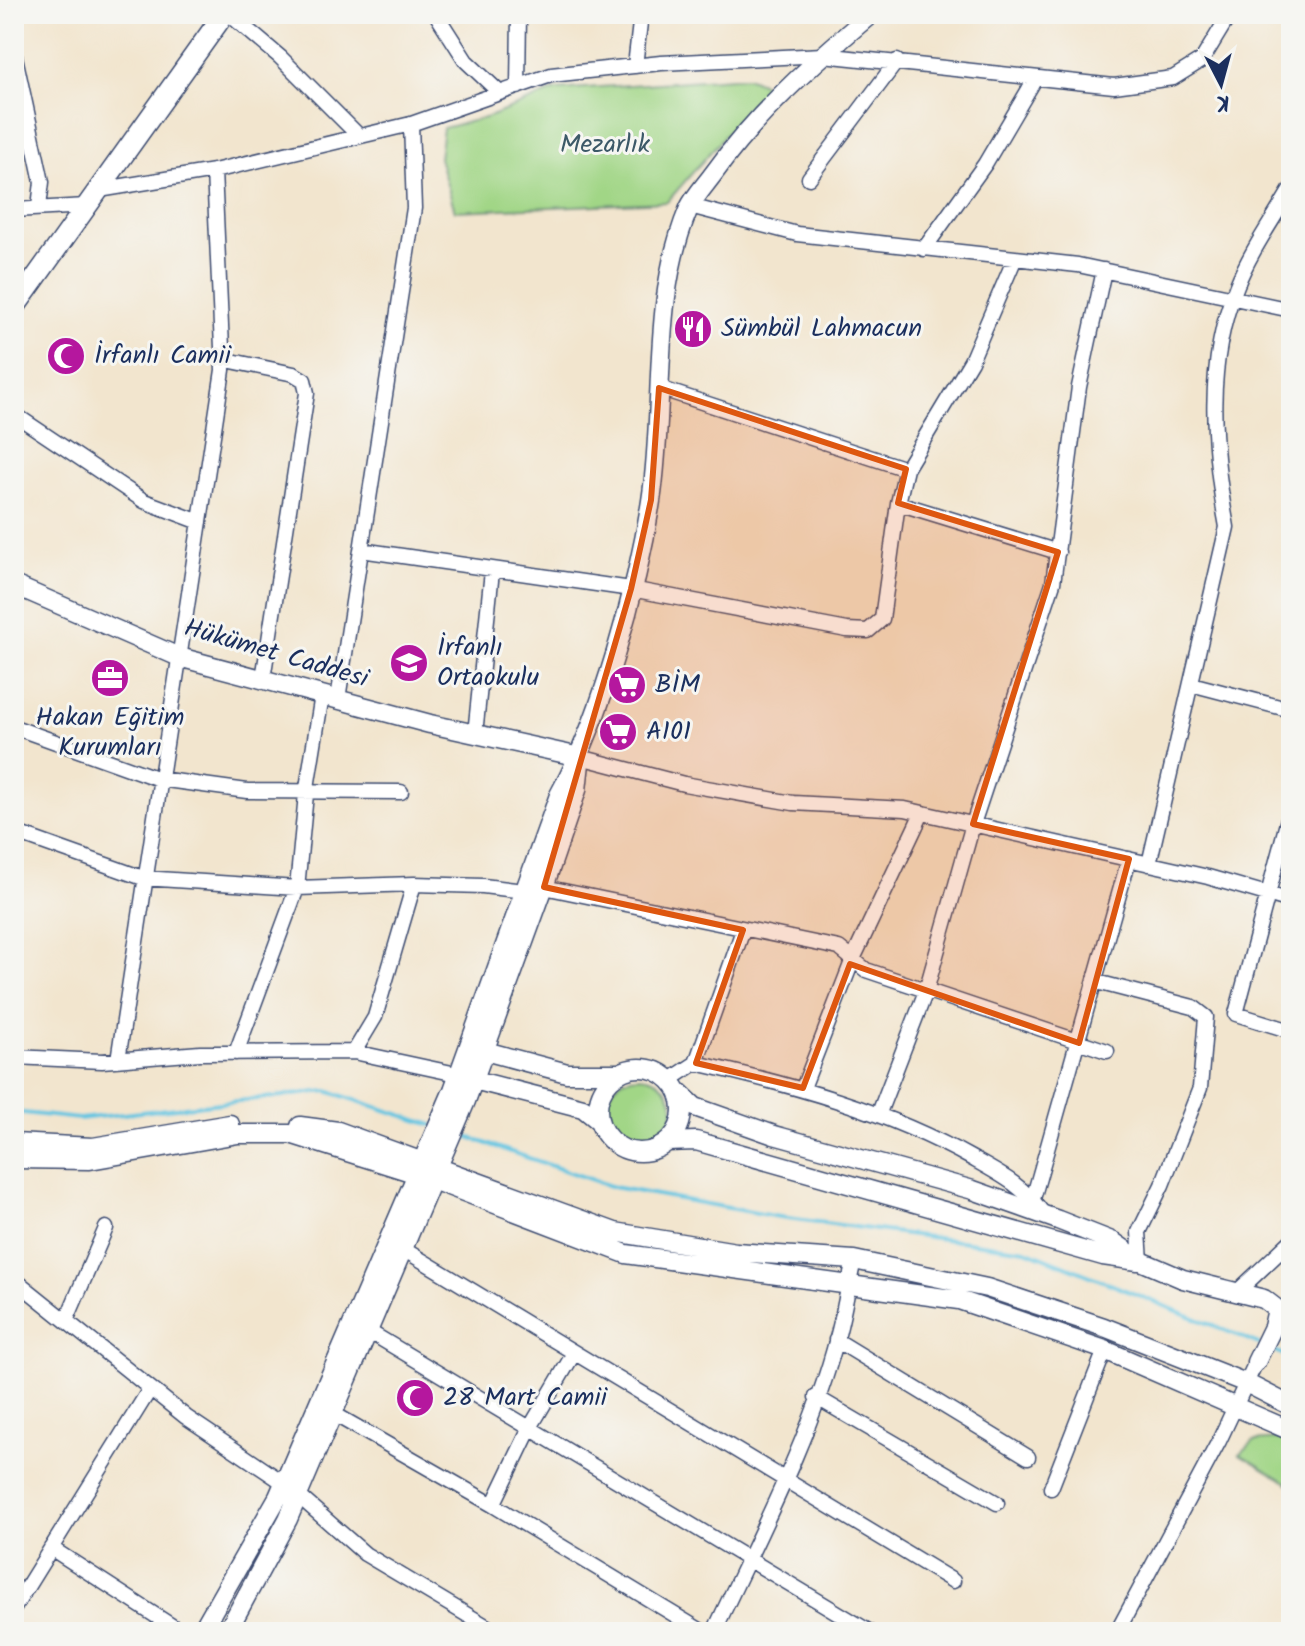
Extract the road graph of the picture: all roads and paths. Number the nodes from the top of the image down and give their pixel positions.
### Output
1 (227, 14) edge
2 (436, 14) edge
3 (519, 14) edge
4 (641, 14) edge
5 (871, 14) edge
6 (1230, 14) edge
7 (14, 52) edge
8 (823, 55) junction
9 (897, 61) junction
10 (635, 66) junction
11 (1035, 79) junction
12 (518, 87) junction
13 (500, 93) junction
14 (22, 118) edge
15 (411, 124) junction
16 (359, 136) junction
17 (214, 171) junction
18 (809, 178) dead end
19 (1291, 189) edge
20 (93, 198) junction
21 (690, 206) junction
22 (39, 207) junction
23 (14, 210) edge
24 (924, 249) junction
25 (1015, 258) junction
26 (1104, 270) junction
27 (1233, 297) junction
28 (14, 308) edge
29 (1291, 310) edge
30 (222, 359) junction
31 (659, 388) junction
32 (14, 414) edge
33 (906, 469) junction
34 (898, 503) junction
35 (200, 522) junction
36 (361, 550) junction
37 (1058, 552) junction
38 (492, 571) junction
39 (14, 585) edge
40 (631, 589) junction
41 (179, 657) junction
42 (263, 679) junction
43 (1191, 684) junction
44 (330, 697) junction
45 (1291, 710) edge
46 (14, 727) edge
47 (475, 734) junction
48 (580, 757) junction
49 (159, 779) junction
50 (401, 792) dead end
51 (306, 794) junction
52 (922, 813) junction
53 (1290, 813) edge
54 (973, 824) junction
55 (14, 832) edge
56 (1129, 859) junction
57 (1149, 864) junction
58 (143, 878) junction
59 (414, 884) junction
60 (544, 887) junction
61 (297, 888) junction
62 (524, 891) junction
63 (1269, 895) junction
64 (1291, 901) edge
65 (743, 930) junction
66 (853, 959) junction
67 (1097, 982) junction
68 (926, 991) junction
69 (1291, 1031) edge
70 (1079, 1043) junction
71 (485, 1051) junction
72 (1107, 1051) dead end
73 (354, 1052) junction
74 (236, 1053) junction
75 (14, 1057) edge
76 (118, 1060) junction
77 (696, 1063) junction
78 (619, 1073) junction
79 (463, 1086) junction
80 (674, 1086) junction
81 (803, 1088) junction
82 (879, 1113) junction
83 (599, 1121) junction
84 (667, 1142) junction
85 (14, 1143) edge
86 (14, 1159) edge
87 (427, 1170) junction
88 (1039, 1207) junction
89 (106, 1228) dead end
90 (1291, 1241) edge
91 (403, 1249) junction
92 (854, 1260) junction
93 (1141, 1261) junction
94 (14, 1279) edge
95 (848, 1285) junction
96 (1237, 1292) junction
97 (66, 1321) junction
98 (368, 1331) junction
99 (836, 1340) junction
100 (1105, 1350) junction
101 (574, 1353) junction
102 (1256, 1362) joint
103 (1246, 1383) junction
104 (150, 1389) junction
105 (816, 1397) junction
106 (1236, 1404) junction
107 (1291, 1406) edge
108 (334, 1414) junction
109 (531, 1426) junction
110 (1291, 1431) edge
111 (1028, 1457) dead end
112 (784, 1480) junction
113 (284, 1483) junction
114 (1051, 1488) dead end
115 (298, 1496) junction
116 (997, 1503) dead end
117 (493, 1505) junction
118 (51, 1548) junction
119 (748, 1560) junction
120 (953, 1581) dead end
121 (14, 1606) edge
122 (181, 1632) edge
123 (201, 1632) edge
124 (227, 1632) edge
125 (496, 1632) edge
126 (703, 1632) edge
127 (714, 1632) edge
128 (870, 1632) edge
129 (1117, 1632) edge

1 - 16 street
1 - 20 main road
2 - 13 street
3 - 12 street
4 - 10 street
5 - 8 street
6 - 11 street
7 - 14 street
8 - 9 street
8 - 10 street
8 - 21 street
9 - 11 street
9 - 18 street
10 - 12 street
11 - 24 street
12 - 13 street
13 - 15 street
14 - 22 street
15 - 16 street
15 - 36 street
16 - 17 street
17 - 20 street
17 - 30 street
19 - 27 street
20 - 22 street
20 - 28 main road
21 - 24 street
21 - 31 street
22 - 23 street
24 - 25 street
25 - 26 street
25 - 33 street
26 - 27 street
26 - 37 street
27 - 29 street
27 - 43 street
30 - 35 street
30 - 42 street
31 - 33 street
31 - 40 street
32 - 35 street
33 - 34 street
34 - 37 street
34 - 40 street
35 - 41 street
36 - 38 street
36 - 44 street
37 - 54 street
38 - 40 street
38 - 47 street
39 - 41 street, Hükümet Caddesi
40 - 48 street
41 - 42 street, Hükümet Caddesi
41 - 49 street
42 - 44 street, Hükümet Caddesi
43 - 45 street
43 - 57 street
44 - 47 street, Hükümet Caddesi
44 - 51 street
46 - 49 street
47 - 48 street, Hükümet Caddesi
48 - 52 street
48 - 60 street
48 - 62 street
49 - 51 street
49 - 58 street
50 - 51 street
51 - 61 street
52 - 54 street
52 - 66 street
53 - 63 street
54 - 56 street
54 - 68 street
55 - 58 street
56 - 57 street
56 - 67 street
57 - 63 street
58 - 61 street
58 - 76 street
59 - 61 street
59 - 62 street
59 - 73 street
60 - 65 street
60 - 71 street
61 - 74 street
62 - 79 street
63 - 64 street
63 - 69 street
65 - 66 street
65 - 77 street
66 - 68 street
66 - 81 street
67 - 70 street
67 - 93 street
68 - 70 street
68 - 82 street
70 - 72 street
70 - 88 street
71 - 78 street
71 - 79 street
73 - 74 street
73 - 79 street
74 - 76 street
75 - 76 street
77 - 80 street
77 - 81 street
78 - 80 street
78 - 83 street
79 - 83 street
79 - 87 street
80 - 84 street
80 - 88 street
81 - 82 street
82 - 88 street
83 - 84 street
84 - 93 street
85 - 87 street
86 - 87 street
87 - 91 street
87 - 92 street
87 - 95 street
87 - 113 street
88 - 93 street
89 - 97 street
90 - 96 street
91 - 98 street
91 - 101 street
92 - 95 street
92 - 103 street
93 - 96 street
94 - 97 street
95 - 99 street
95 - 100 street
96 - 102 street
97 - 104 street
98 - 108 street
98 - 109 street
99 - 105 street
99 - 111 street
100 - 106 street
100 - 114 street
101 - 109 street
101 - 112 street
102 - 103 street
103 - 106 street
103 - 107 street
104 - 113 street
104 - 118 street
105 - 112 street
105 - 116 street
106 - 110 street
106 - 129 street
108 - 115 street
108 - 117 street
109 - 117 street
109 - 119 street
112 - 119 street
112 - 120 street
113 - 115 street
113 - 123 street
115 - 124 street
115 - 125 street
117 - 126 street
118 - 121 street
118 - 122 street
119 - 127 street
119 - 128 street

